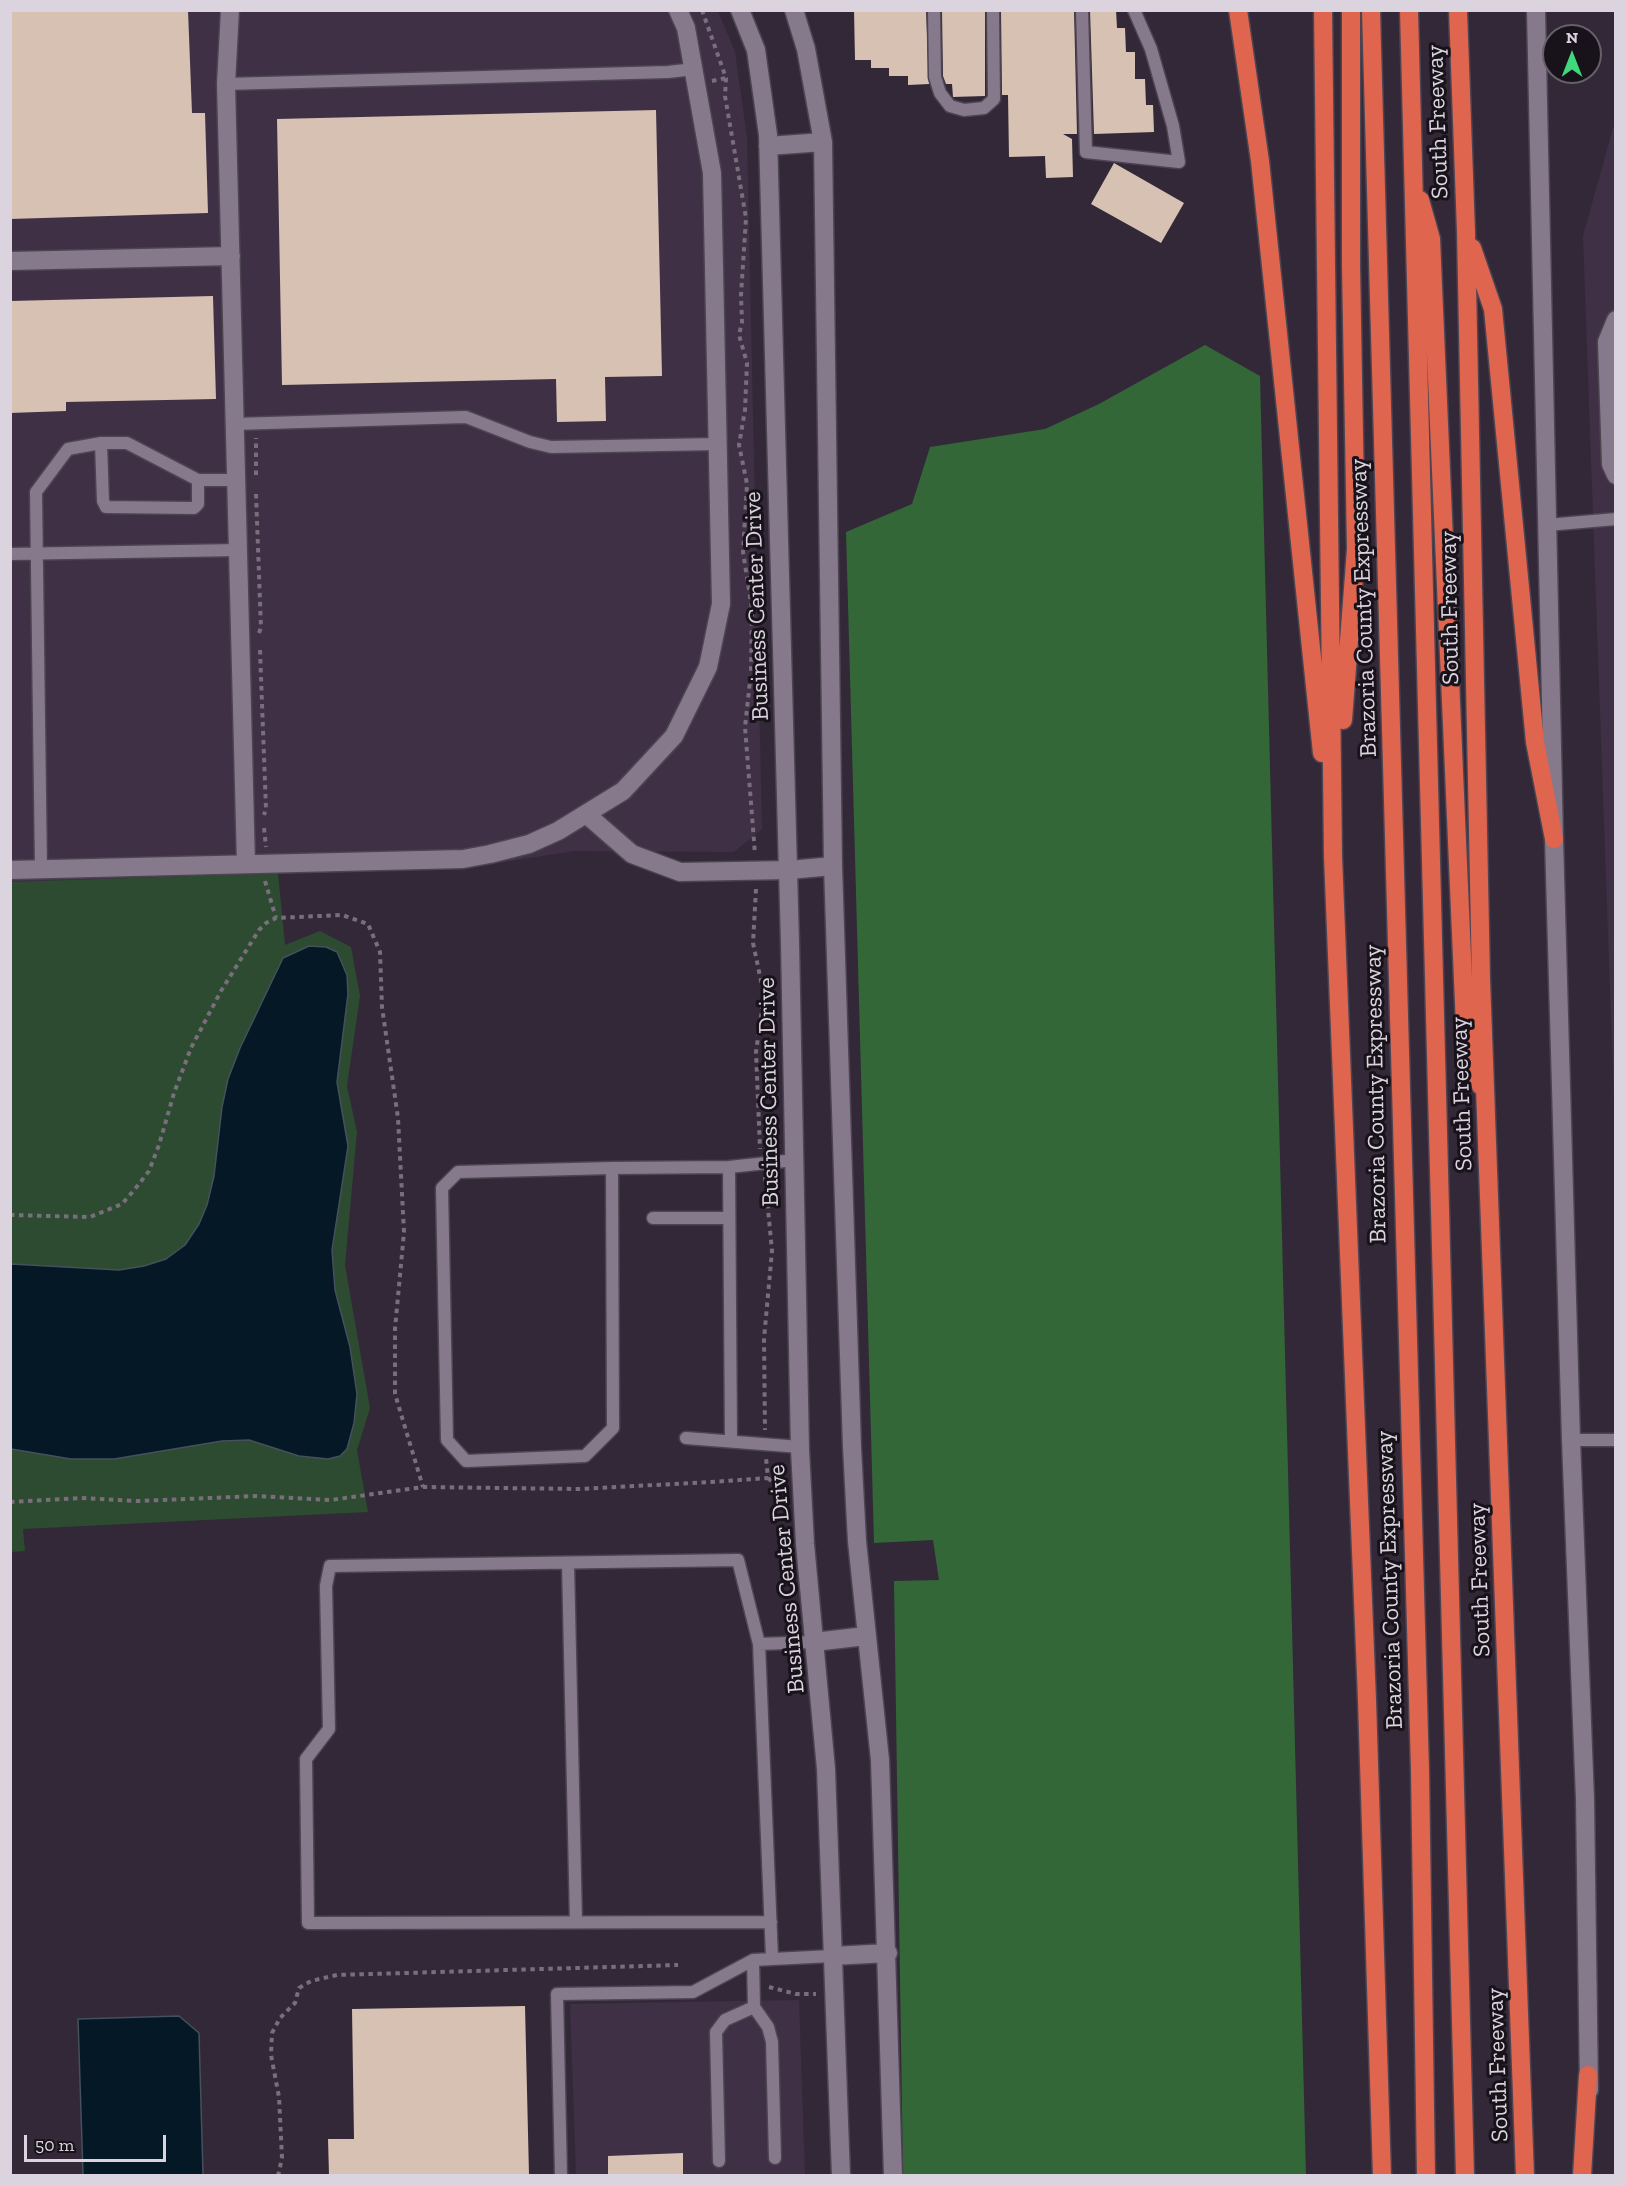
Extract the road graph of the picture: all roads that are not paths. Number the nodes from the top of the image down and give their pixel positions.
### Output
1 (230, 10) edge
2 (678, 10) edge
3 (740, 10) edge
4 (794, 10) edge
5 (934, 10) edge
6 (993, 10) edge
7 (1082, 10) edge
8 (1134, 10) edge
9 (1238, 10) edge
10 (1323, 10) edge
11 (1351, 10) edge
12 (1371, 10) edge
13 (1409, 10) edge
14 (1458, 10) edge
15 (1536, 10) edge
16 (694, 69) junction
17 (226, 84) junction
18 (823, 142) junction
19 (768, 146) junction
20 (1413, 173) junction
21 (1467, 232) junction
22 (231, 256) junction
23 (10, 261) edge
24 (1616, 320) edge
25 (235, 424) junction
26 (101, 443) junction
27 (718, 444) junction
28 (1616, 476) edge
29 (198, 480) junction
30 (248, 483) junction
31 (1616, 519) edge
32 (1547, 525) junction
33 (238, 550) junction
34 (10, 554) edge
35 (36, 554) junction
36 (586, 814) junction
37 (1554, 839) junction
38 (1333, 856) junction
39 (255, 864) junction
40 (833, 866) junction
41 (41, 869) junction
42 (10, 870) edge
43 (789, 870) junction
44 (1486, 1099) junction
45 (795, 1160) junction
46 (729, 1167) junction
47 (612, 1168) junction
48 (653, 1218) dead end
49 (729, 1218) junction
50 (687, 1438) dead end
51 (1571, 1440) junction
52 (1616, 1440) edge
53 (731, 1441) junction
54 (800, 1447) junction
55 (568, 1563) junction
56 (866, 1636) junction
57 (814, 1642) junction
58 (759, 1644) junction
59 (576, 1922) junction
60 (771, 1922) junction
61 (888, 1953) junction
62 (832, 1956) junction
63 (772, 1958) junction
64 (753, 1960) junction
65 (1376, 1992) junction
66 (754, 2007) junction
67 (1588, 2075) junction
68 (775, 2158) dead end
69 (719, 2161) dead end
70 (561, 2175) edge
71 (841, 2175) edge
72 (893, 2175) edge
73 (1371, 2175) edge
74 (1382, 2175) edge
75 (1426, 2175) edge
76 (1465, 2175) edge
77 (1525, 2175) edge
78 (1582, 2175) edge
79 (1591, 2175) edge

1 - 17 street
2 - 16 street
3 - 19 street, Business Center Drive
4 - 18 street
5 - 6 lane
7 - 8 lane
9 - 38 highway
10 - 38 highway
11 - 38 highway
12 - 75 highway, Brazoria County Expressway
13 - 20 highway
14 - 21 highway, South Freeway
15 - 32 street
16 - 17 lane
16 - 27 street
17 - 22 street
18 - 19 street
18 - 40 street
19 - 43 street, Business Center Drive
20 - 44 highway
20 - 76 highway
21 - 37 highway
21 - 44 highway, South Freeway
22 - 23 street
22 - 25 street
24 - 28 street
25 - 27 lane
25 - 30 street
26 - 29 lane
26 - 29 lane
26 - 35 lane
27 - 36 street
29 - 30 lane
30 - 33 street
31 - 32 lane
32 - 37 street
33 - 35 lane
33 - 39 street
34 - 35 lane
35 - 41 lane
36 - 39 street
36 - 43 street
37 - 51 street
38 - 65 highway
39 - 41 street
40 - 43 street
40 - 56 street
41 - 42 street
43 - 45 street, Business Center Drive
44 - 77 highway, South Freeway
45 - 46 lane
45 - 54 street, Business Center Drive
46 - 47 lane
46 - 49 lane
47 - 47 lane
48 - 49 lane
49 - 53 lane
50 - 53 lane
51 - 52 lane
51 - 67 street
53 - 54 lane
54 - 57 street, Business Center Drive
55 - 58 lane
55 - 59 lane
55 - 59 lane
56 - 57 street
56 - 61 street
57 - 58 lane
57 - 62 street, Business Center Drive
58 - 60 lane
59 - 60 lane
60 - 63 lane
61 - 62 street
61 - 72 street
62 - 63 lane
62 - 71 street, Business Center Drive
63 - 64 lane
64 - 66 lane
64 - 70 lane
65 - 73 highway
65 - 74 highway
66 - 68 lane
66 - 69 lane
67 - 78 highway
67 - 79 street

